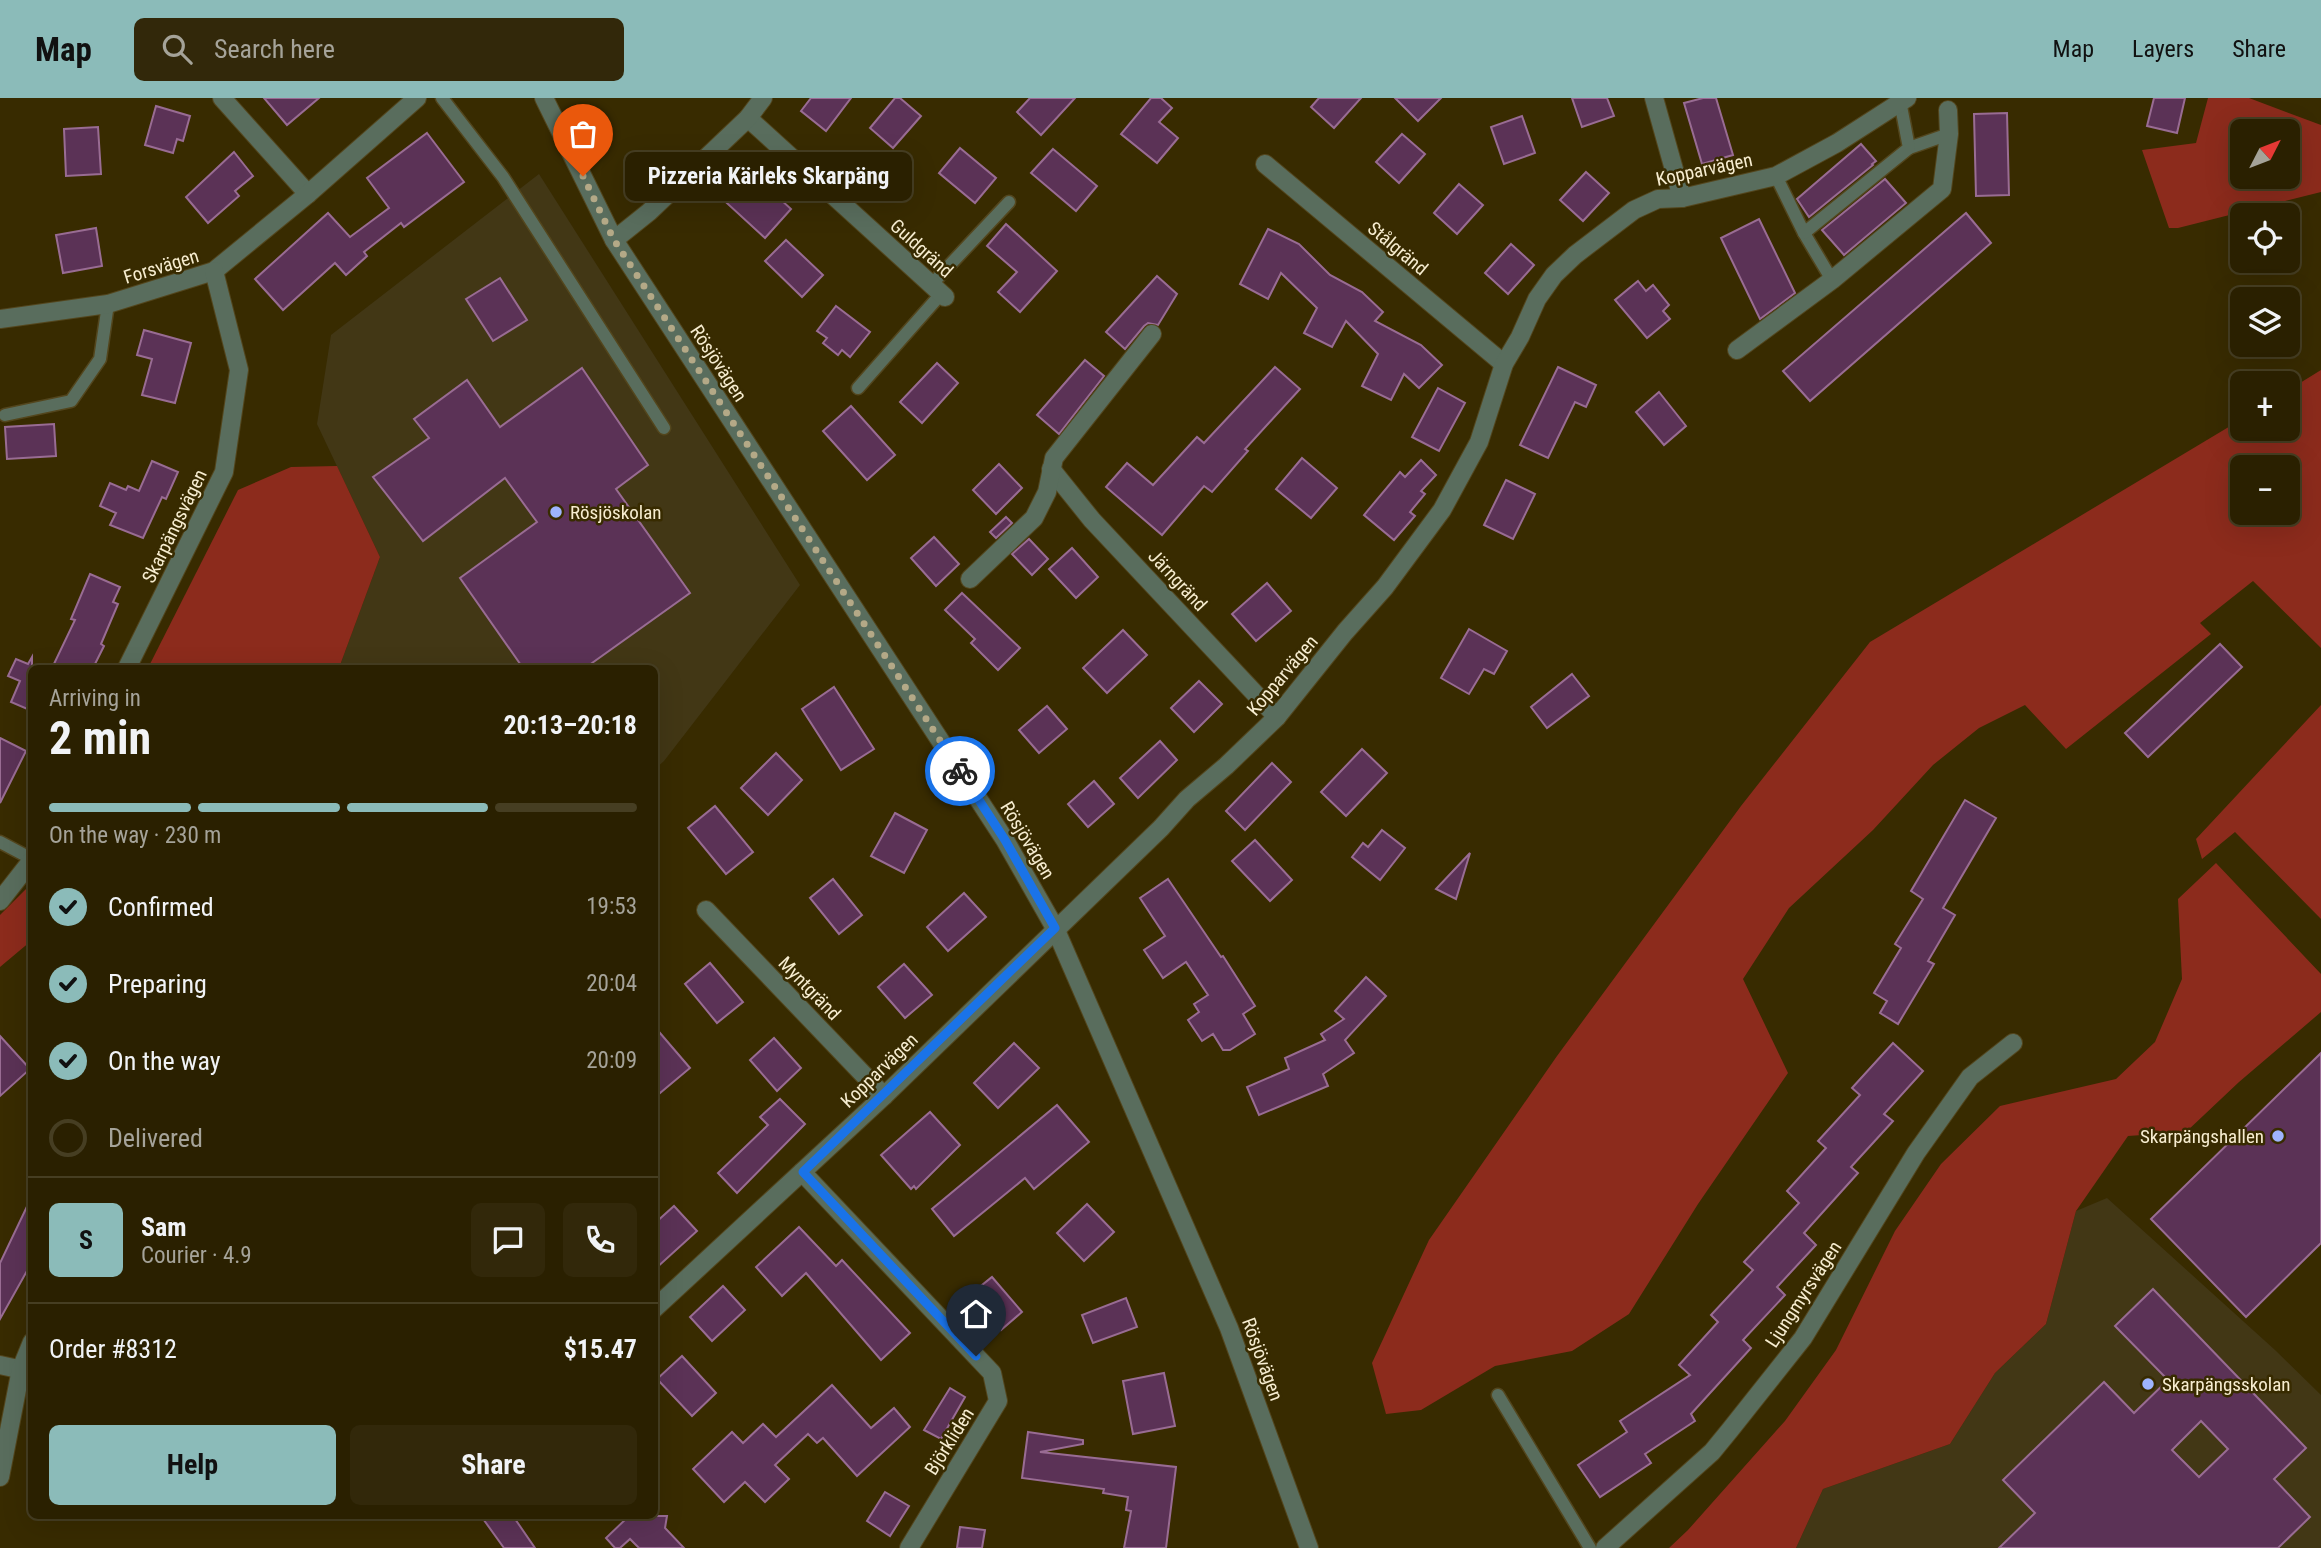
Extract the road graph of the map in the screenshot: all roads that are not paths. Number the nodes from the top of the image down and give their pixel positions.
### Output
1 (222, 98) edge
2 (417, 98) edge
3 (442, 98) edge
4 (544, 98) edge
5 (763, 98) edge
6 (1654, 98) edge
7 (1904, 99) edge
8 (1948, 110) dead end
9 (748, 118) junction
10 (1949, 134) junction
11 (1909, 148) junction
12 (1265, 164) dead end
13 (1776, 176) junction
14 (308, 194) junction
15 (1682, 198) junction
16 (1009, 202) dead end
17 (1804, 233) junction
18 (614, 240) junction
19 (214, 271) junction
20 (1832, 280) junction
21 (939, 292) junction
22 (108, 304) junction
23 (0, 319) edge
24 (1152, 334) dead end
25 (1737, 350) dead end
26 (1504, 363) junction
27 (858, 388) dead end
28 (5, 415) dead end
29 (664, 428) dead end
30 (1051, 470) junction
31 (970, 579) dead end
32 (128, 665) edge
33 (1277, 717) junction
34 (0, 842) edge
35 (28, 858) edge
36 (28, 865) edge
37 (0, 901) edge
38 (706, 910) dead end
39 (1055, 928) junction
40 (2013, 1043) dead end
41 (884, 1096) junction
42 (803, 1172) junction
43 (658, 1305) edge
44 (0, 1365) edge
45 (26, 1371) edge
46 (1498, 1395) dead end
47 (0, 1477) edge
48 (909, 1548) edge
49 (1309, 1548) edge
50 (1590, 1548) edge
51 (1605, 1548) edge

1 - 14 street
2 - 14 street, Forsvägen
3 - 29 lane
4 - 18 street, Rösjövägen
5 - 9 street
6 - 15 street
7 - 11 lane
7 - 13 street, Kopparvägen
8 - 10 street
9 - 18 street
9 - 21 street, Guldgränd
10 - 11 lane
10 - 20 street
11 - 17 lane
12 - 26 street, Stålgränd
13 - 15 street, Kopparvägen
13 - 17 lane
14 - 19 street, Forsvägen
15 - 26 street, Kopparvägen
16 - 21 lane
17 - 20 lane
18 - 39 street, Rösjövägen
19 - 22 street, Forsvägen
19 - 32 street, Skarpängsvägen
20 - 25 street
21 - 27 lane
22 - 23 street, Forsvägen
22 - 28 lane
24 - 30 street
26 - 33 street, Kopparvägen
30 - 31 street
30 - 33 street, Järngränd
33 - 39 street, Kopparvägen
34 - 35 lane
36 - 37 street
38 - 41 street, Myntgränd
39 - 41 street, Kopparvägen
39 - 49 street, Rösjövägen
40 - 51 street, Ljungmyrsvägen
41 - 42 street, Kopparvägen
42 - 43 street, Kopparvägen
42 - 48 street, Björkliden
44 - 45 street
45 - 47 street
46 - 50 lane

